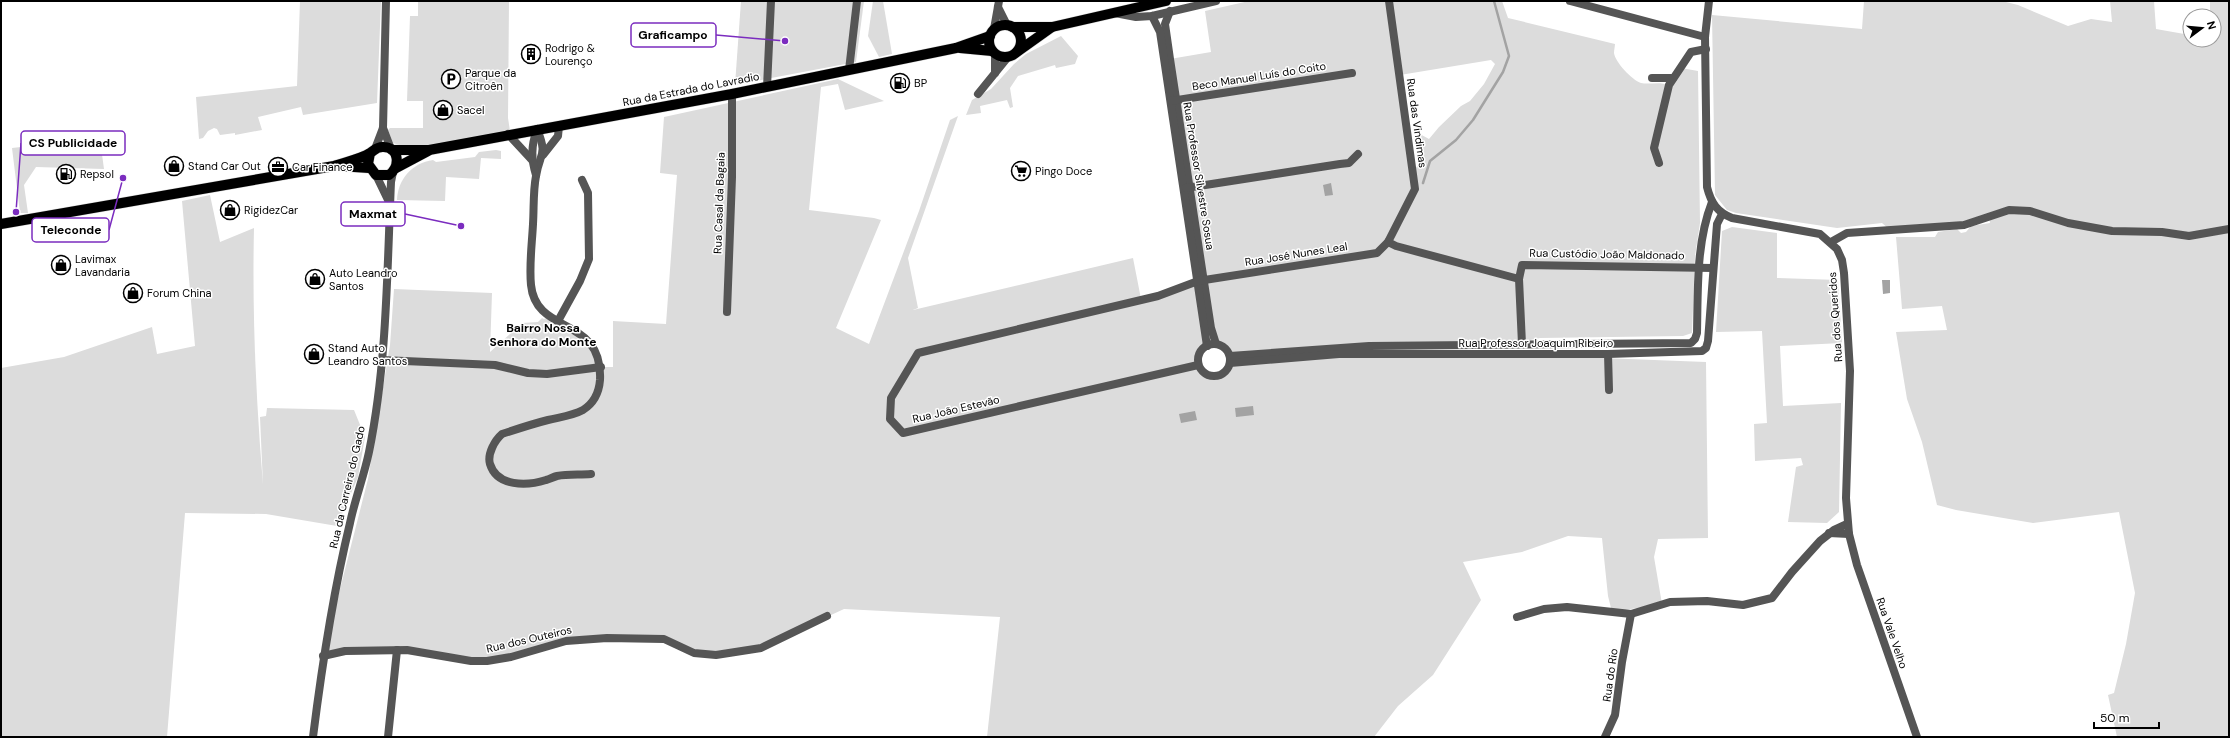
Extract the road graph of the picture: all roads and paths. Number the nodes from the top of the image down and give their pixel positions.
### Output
1 (386, 1) edge
2 (771, 1) edge
3 (857, 1) edge
4 (1166, 1) edge
5 (1216, 1) edge
6 (1389, 1) edge
7 (1570, 1) edge
8 (1709, 1) edge
9 (998, 4) edge
10 (1170, 11) junction
11 (1112, 13) junction
12 (1152, 16) junction
13 (1010, 26) junction
14 (1052, 26) junction
15 (992, 32) junction
16 (1705, 37) junction
17 (956, 48) junction
18 (1706, 49) junction
19 (993, 52) junction
20 (1013, 54) junction
21 (849, 70) junction
22 (995, 73) junction
23 (1352, 73) dead end
24 (1652, 78) dead end
25 (1673, 78) junction
26 (766, 87) junction
27 (732, 94) junction
28 (978, 94) dead end
29 (1173, 100) junction
30 (559, 126) junction
31 (383, 128) junction
32 (537, 130) junction
33 (508, 134) junction
34 (392, 150) junction
35 (429, 150) junction
36 (372, 151) junction
37 (1358, 154) dead end
38 (543, 155) junction
39 (532, 160) junction
40 (1659, 163) dead end
41 (334, 166) junction
42 (394, 170) junction
43 (373, 172) junction
44 (536, 175) junction
45 (582, 180) dead end
46 (1187, 188) junction
47 (1712, 202) junction
48 (390, 203) junction
49 (1722, 214) junction
50 (1, 224) edge
51 (2229, 229) edge
52 (1388, 242) junction
53 (1831, 242) junction
54 (1700, 266) junction
55 (1713, 268) junction
56 (1519, 279) junction
57 (1201, 281) junction
58 (1698, 290) junction
59 (1712, 291) junction
60 (726, 312) dead end
61 (558, 321) junction
62 (1522, 344) junction
63 (1212, 345) junction
64 (1608, 354) junction
65 (1230, 359) junction
66 (382, 360) junction
67 (1198, 365) junction
68 (601, 367) junction
69 (1609, 390) dead end
70 (591, 474) dead end
71 (1847, 524) junction
72 (1830, 533) junction
73 (1849, 534) junction
74 (1631, 614) junction
75 (827, 616) dead end
76 (1517, 617) dead end
77 (397, 650) junction
78 (323, 656) junction
79 (313, 737) edge
80 (388, 737) edge
81 (1605, 737) edge
82 (1917, 737) edge

1 - 31 street
2 - 26 street
3 - 21 street
4 - 11 main road
5 - 10 street
6 - 52 street, Rua das Vindimas
7 - 16 street
8 - 16 street
9 - 13 street
9 - 15 street
10 - 12 street
10 - 29 street, Rua Professor Silvestre Sosua
11 - 12 street
11 - 14 main road
12 - 29 street, Rua Professor Silvestre Sosua
13 - 14 main road
13 - 15 main road
13 - 20 main road
14 - 20 main road
15 - 17 main road, Rua da Estrada do Lavradio
15 - 19 main road
16 - 18 street
17 - 19 main road, Rua da Estrada do Lavradio
17 - 21 main road, Rua da Estrada do Lavradio
18 - 25 street
18 - 47 street
19 - 20 main road
19 - 22 street
20 - 22 street
21 - 26 main road, Rua da Estrada do Lavradio
22 - 28 street
23 - 29 street, Beco Manuel Luís do Coito
24 - 25 street
25 - 40 street
26 - 27 main road, Rua da Estrada do Lavradio
27 - 30 main road, Rua da Estrada do Lavradio
27 - 60 street, Rua Casal da Bagaia
29 - 46 street, Rua Professor Silvestre Sosua
30 - 32 main road, Rua da Estrada do Lavradio
30 - 38 street
31 - 34 street
31 - 36 street
32 - 33 main road, Rua da Estrada do Lavradio
32 - 38 street
32 - 39 street
33 - 35 main road, Rua da Estrada do Lavradio
33 - 39 street
34 - 35 main road, Rua da Estrada do Lavradio
34 - 36 main road
34 - 42 main road
35 - 42 main road, Rua da Estrada do Lavradio
36 - 41 main road
36 - 43 main road
37 - 46 street
38 - 44 street
39 - 44 street
41 - 43 main road
41 - 50 main road
42 - 43 main road
42 - 48 street, Rua da Carreira do Gado
43 - 48 street
44 - 61 street
45 - 61 street
46 - 57 street, Rua Professor Silvestre Sosua
47 - 49 street
47 - 54 street, Rua Professor Joaquim Ribeiro
48 - 66 street, Rua da Carreira do Gado
49 - 53 street, Rua dos Queridos
49 - 55 street, Rua Professor Joaquim Ribeiro
51 - 53 street
52 - 56 street
52 - 57 street, Rua José Nunes Leal
53 - 71 street, Rua dos Queridos
54 - 55 street
54 - 56 street, Rua Custódio João Maldonado
54 - 58 street, Rua Professor Joaquim Ribeiro
55 - 59 street, Rua Professor Joaquim Ribeiro
56 - 62 street
57 - 63 street, Rua Professor Silvestre Sosua
57 - 67 street, Rua João Estevão
58 - 59 street
58 - 62 street, Rua Professor Joaquim Ribeiro
59 - 64 street, Rua Professor Joaquim Ribeiro
61 - 68 street
62 - 65 street, Rua Professor Joaquim Ribeiro
63 - 65 street
63 - 67 street
64 - 65 street, Rua Professor Joaquim Ribeiro
64 - 69 street
65 - 67 street
66 - 68 street
66 - 78 street, Rua da Carreira do Gado
68 - 70 street
71 - 72 street
71 - 73 street, Rua dos Queridos
72 - 73 street
72 - 74 street
73 - 82 street, Rua Vale Velho
74 - 76 street
74 - 81 street, Rua do Rio
75 - 77 street, Rua dos Outeiros
77 - 78 street, Rua dos Outeiros
77 - 80 street
78 - 79 street, Rua da Carreira do Gado

